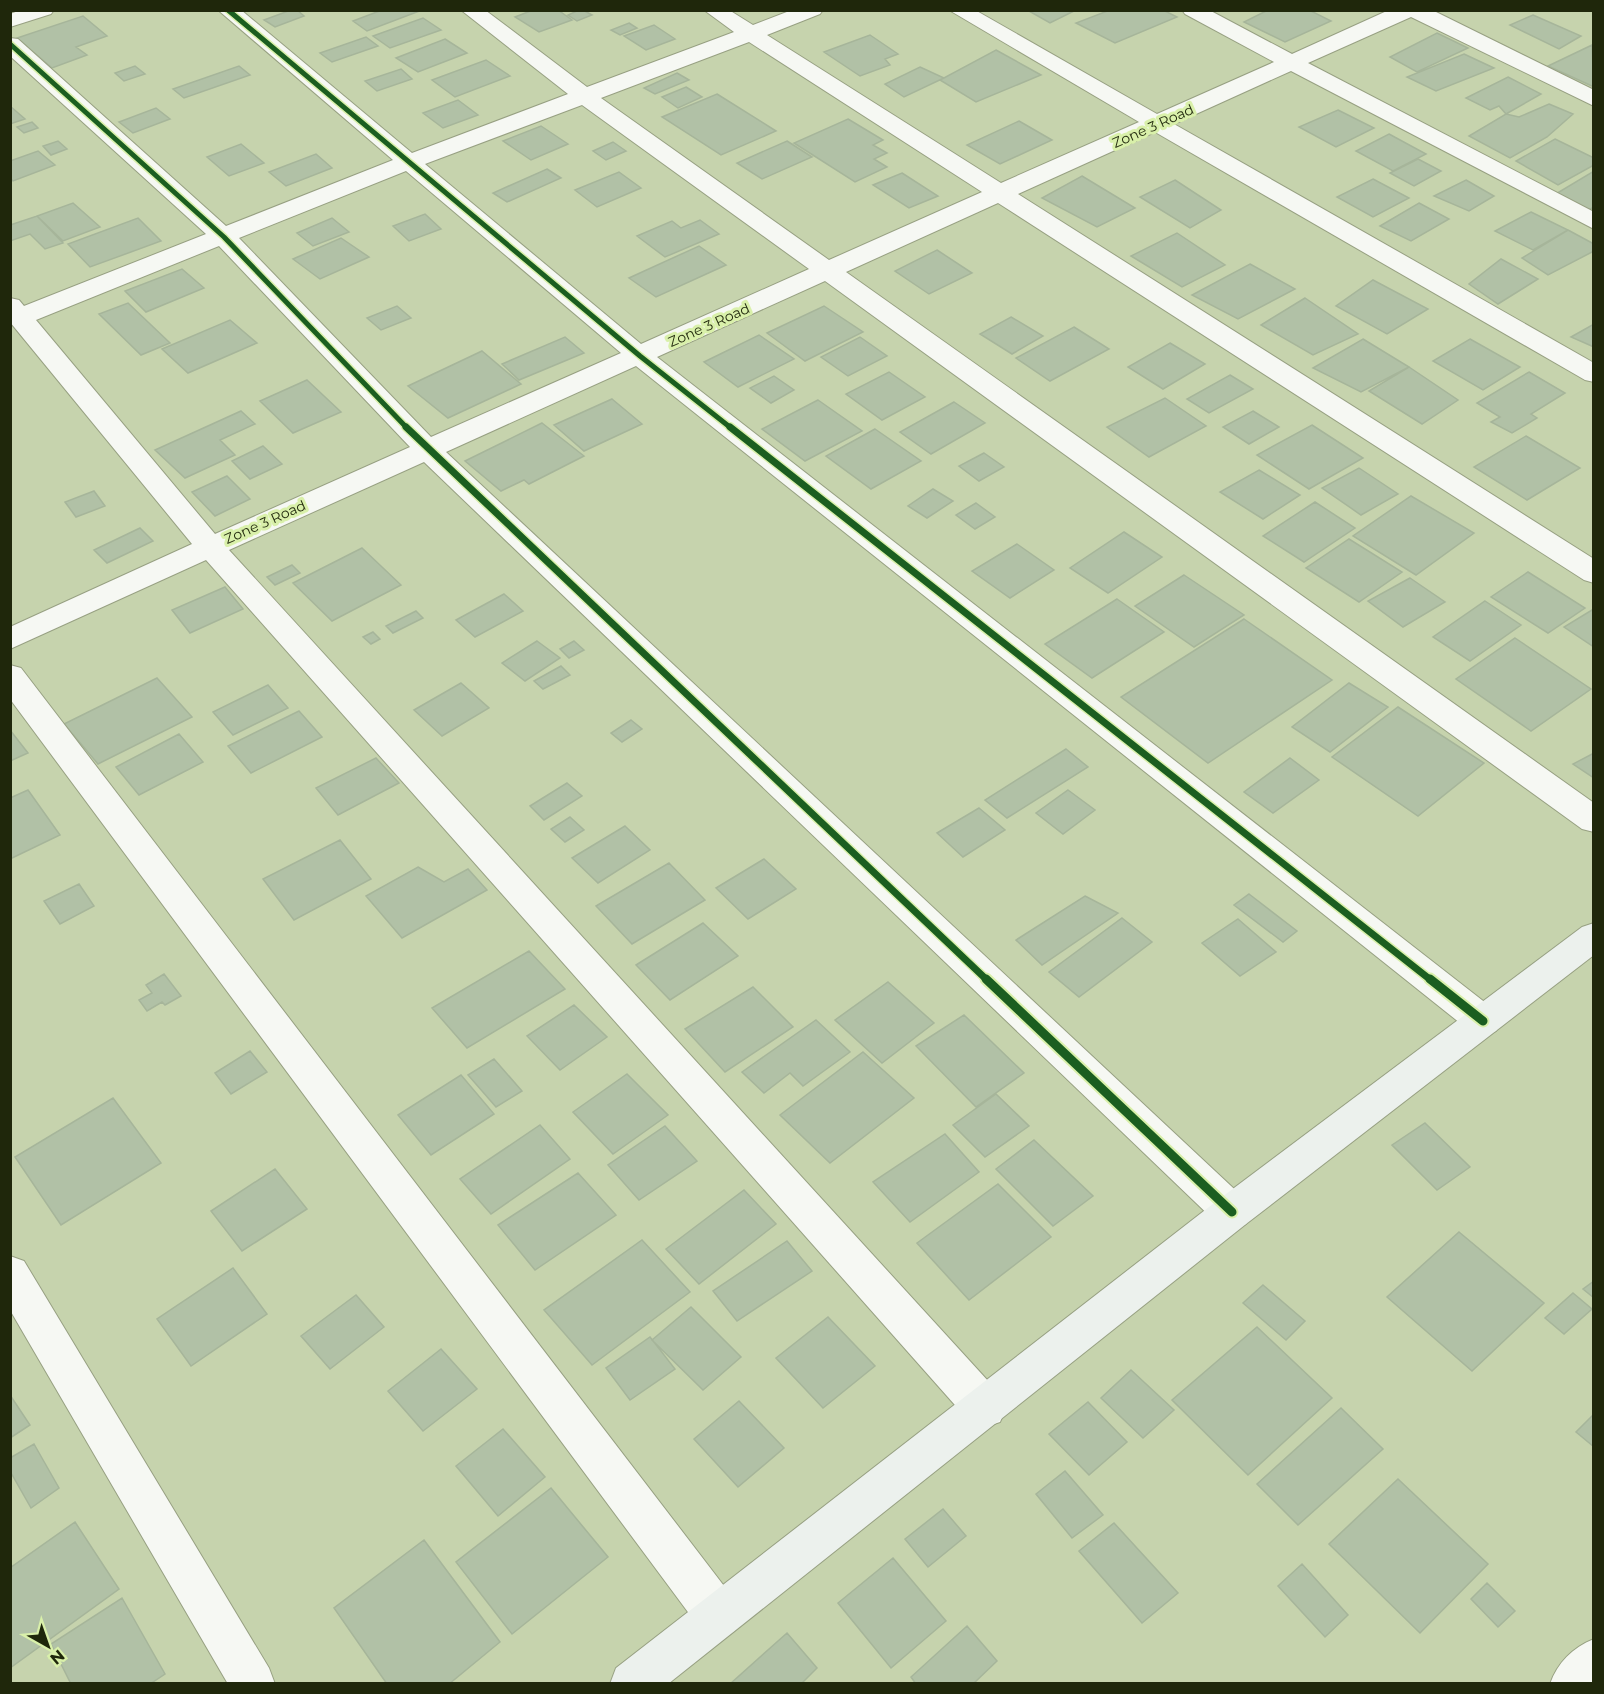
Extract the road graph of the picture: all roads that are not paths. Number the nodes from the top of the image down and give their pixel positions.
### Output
1 (44, 10) edge
2 (228, 10) edge
3 (471, 10) edge
4 (714, 10) edge
5 (813, 10) edge
6 (959, 10) edge
7 (1192, 10) edge
8 (1408, 10) edge
9 (1414, 10) edge
10 (10, 21) edge
11 (750, 34) junction
12 (10, 44) edge
13 (1291, 63) junction
14 (584, 96) junction
15 (1593, 99) edge
16 (1158, 124) junction
17 (409, 162) junction
18 (998, 194) junction
19 (1593, 222) edge
20 (224, 237) junction
21 (830, 271) junction
22 (16, 310) edge
23 (640, 356) junction
24 (1593, 374) edge
25 (428, 450) junction
26 (210, 547) junction
27 (1593, 573) edge
28 (10, 639) edge
29 (10, 676) edge
30 (1593, 820) edge
31 (1593, 936) edge
32 (1483, 1021) junction
33 (1232, 1212) junction
34 (10, 1273) edge
35 (985, 1408) junction
36 (718, 1616) junction
37 (1593, 1661) edge
38 (253, 1683) edge
39 (632, 1683) edge
40 (1572, 1683) edge

1 - 10 street
2 - 17 street
3 - 14 street
4 - 11 street
5 - 11 street
6 - 16 street
7 - 13 street
8 - 13 street, Zone 3 Road
9 - 15 street
11 - 14 street
11 - 18 street
12 - 20 street
13 - 16 street, Zone 3 Road
13 - 19 street
14 - 17 street
14 - 21 street
16 - 18 street, Zone 3 Road
16 - 24 street
17 - 20 street
17 - 23 street
18 - 21 street, Zone 3 Road
18 - 27 street
20 - 22 street
20 - 25 street
21 - 23 street, Zone 3 Road
21 - 30 street
22 - 26 street
23 - 25 street, Zone 3 Road
23 - 32 street
25 - 26 street, Zone 3 Road
25 - 33 street
26 - 28 street, Zone 3 Road
26 - 35 street
29 - 36 street
31 - 32 street
32 - 33 street
33 - 35 street
34 - 38 street
35 - 36 street
36 - 39 street
37 - 40 street

